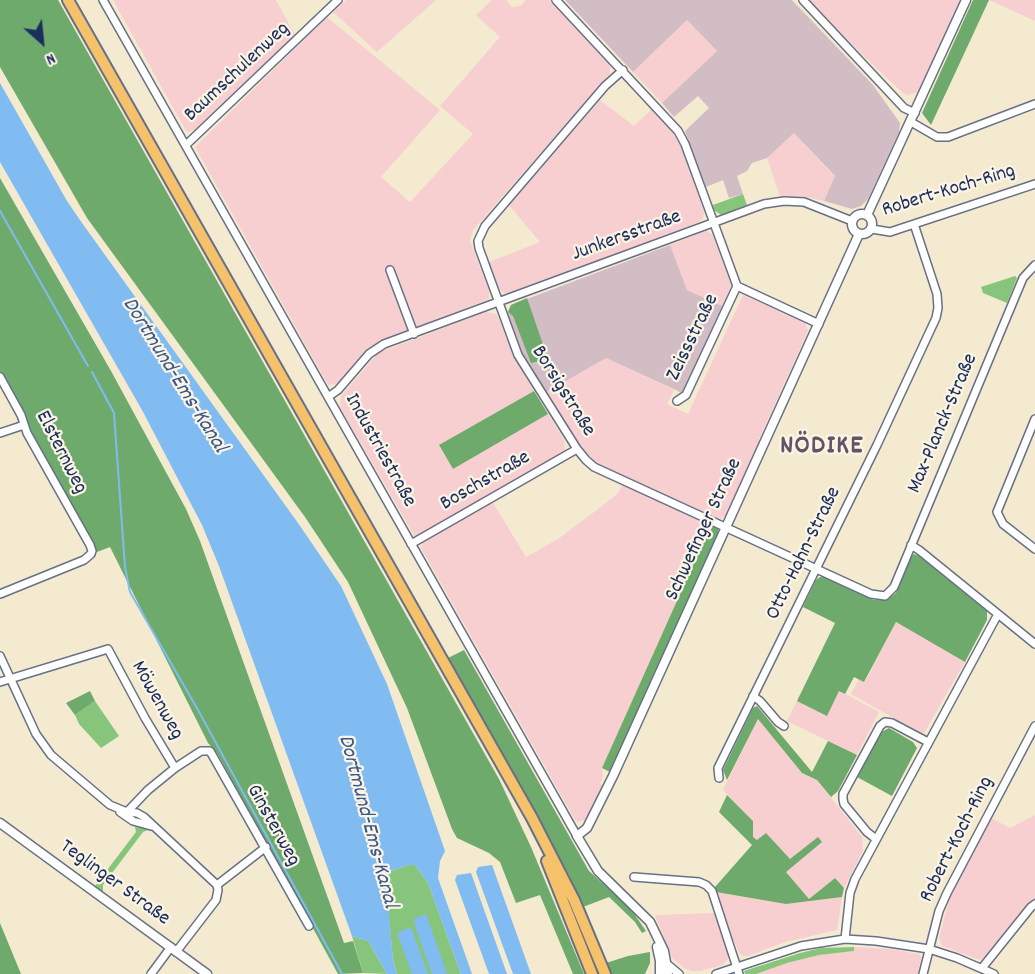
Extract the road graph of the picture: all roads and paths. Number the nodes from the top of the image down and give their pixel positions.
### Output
1 (68, 0) edge
2 (104, 0) edge
3 (338, 0) edge
4 (556, 0) edge
5 (802, 0) edge
6 (966, 0) edge
7 (623, 70) junction
8 (1035, 104) edge
9 (915, 112) junction
10 (911, 122) junction
11 (186, 145) junction
12 (1035, 184) edge
13 (867, 215) junction
14 (852, 221) junction
15 (714, 223) junction
16 (914, 224) junction
17 (872, 229) junction
18 (859, 234) junction
19 (1035, 266) edge
20 (390, 270) dead end
21 (737, 286) junction
22 (498, 302) junction
23 (819, 324) junction
24 (414, 334) junction
25 (0, 377) edge
26 (328, 397) junction
27 (677, 401) dead end
28 (1035, 418) edge
29 (24, 425) junction
30 (0, 433) edge
31 (577, 449) junction
32 (726, 527) junction
33 (411, 544) junction
34 (911, 546) junction
35 (1035, 549) edge
36 (817, 569) junction
37 (0, 594) edge
38 (885, 596) joint
39 (998, 614) junction
40 (1035, 644) edge
41 (0, 656) edge
42 (9, 678) junction
43 (0, 682) edge
44 (753, 696) junction
45 (784, 726) dead end
46 (1035, 726) edge
47 (928, 742) junction
48 (176, 768) junction
49 (719, 778) dead end
50 (517, 792) junction
51 (110, 805) junction
52 (127, 812) junction
53 (0, 822) edge
54 (153, 826) junction
55 (577, 836) junction
56 (876, 839) junction
57 (266, 847) junction
58 (634, 878) dead end
59 (217, 885) junction
60 (1035, 904) edge
61 (309, 926) dead end
62 (845, 939) junction
63 (929, 949) junction
64 (173, 950) junction
65 (663, 968) edge
66 (982, 968) junction
67 (738, 971) edge
68 (151, 974) edge
69 (207, 974) edge
70 (592, 974) edge
71 (605, 974) edge
72 (668, 974) edge
73 (676, 974) edge
74 (716, 974) edge
75 (923, 974) edge
76 (994, 974) edge

1 - 50 main road
2 - 11 street, Industriestraße
3 - 11 street, Baumschulenweg
4 - 7 street
5 - 9 street
6 - 9 street
7 - 15 street
7 - 22 street, Borsigstraße
8 - 10 street
9 - 10 street
10 - 13 street
11 - 26 street, Industriestraße
12 - 16 street, Robert-Koch-Ring
13 - 14 street
13 - 17 street
14 - 15 street, Junkersstraße
14 - 18 street
15 - 21 street
15 - 22 street, Junkersstraße
16 - 17 street, Robert-Koch-Ring
16 - 36 street, Otto-Hahn-Straße
17 - 18 street
18 - 23 street, Schwefinger Straße
19 - 34 street, Max-Planck-Straße
20 - 24 street
21 - 23 street
21 - 27 street, Zeissstraße
22 - 24 street, Junkersstraße
22 - 31 street, Borsigstraße
23 - 32 street, Schwefinger Straße
24 - 26 street, Junkersstraße
25 - 29 street, Elsternweg
26 - 33 street, Industriestraße
28 - 35 street
29 - 30 street
29 - 37 street, Elsternweg
31 - 32 street, Borsigstraße
31 - 33 street, Boschstraße
32 - 36 street, Borsigstraße
32 - 55 street, Schwefinger Straße
33 - 55 street, Industriestraße
34 - 38 street, Max-Planck-Straße
34 - 39 street
36 - 38 street, Borsigstraße
36 - 44 street, Otto-Hahn-Straße
39 - 40 street
39 - 47 street
41 - 42 street
42 - 43 street
42 - 48 street, Möwenweg
42 - 51 street
44 - 45 street
44 - 49 street, Otto-Hahn-Straße
46 - 63 street, Robert-Koch-Ring
47 - 56 street
47 - 56 street
48 - 52 street
48 - 57 street, Ginsterweg
50 - 70 main road
50 - 71 main road
51 - 52 street
51 - 54 street
52 - 54 street
53 - 64 street, Teglinger Straße
54 - 59 street
55 - 65 street, Industriestraße
56 - 62 street
57 - 59 street
57 - 61 street, Ginsterweg
58 - 67 street
59 - 64 street
60 - 66 street
62 - 63 street
62 - 67 street
63 - 66 street
63 - 75 street, Robert-Koch-Ring
64 - 68 street
64 - 69 street, Teglinger Straße
65 - 72 street, Industriestraße
65 - 73 street
66 - 76 street
67 - 74 street

